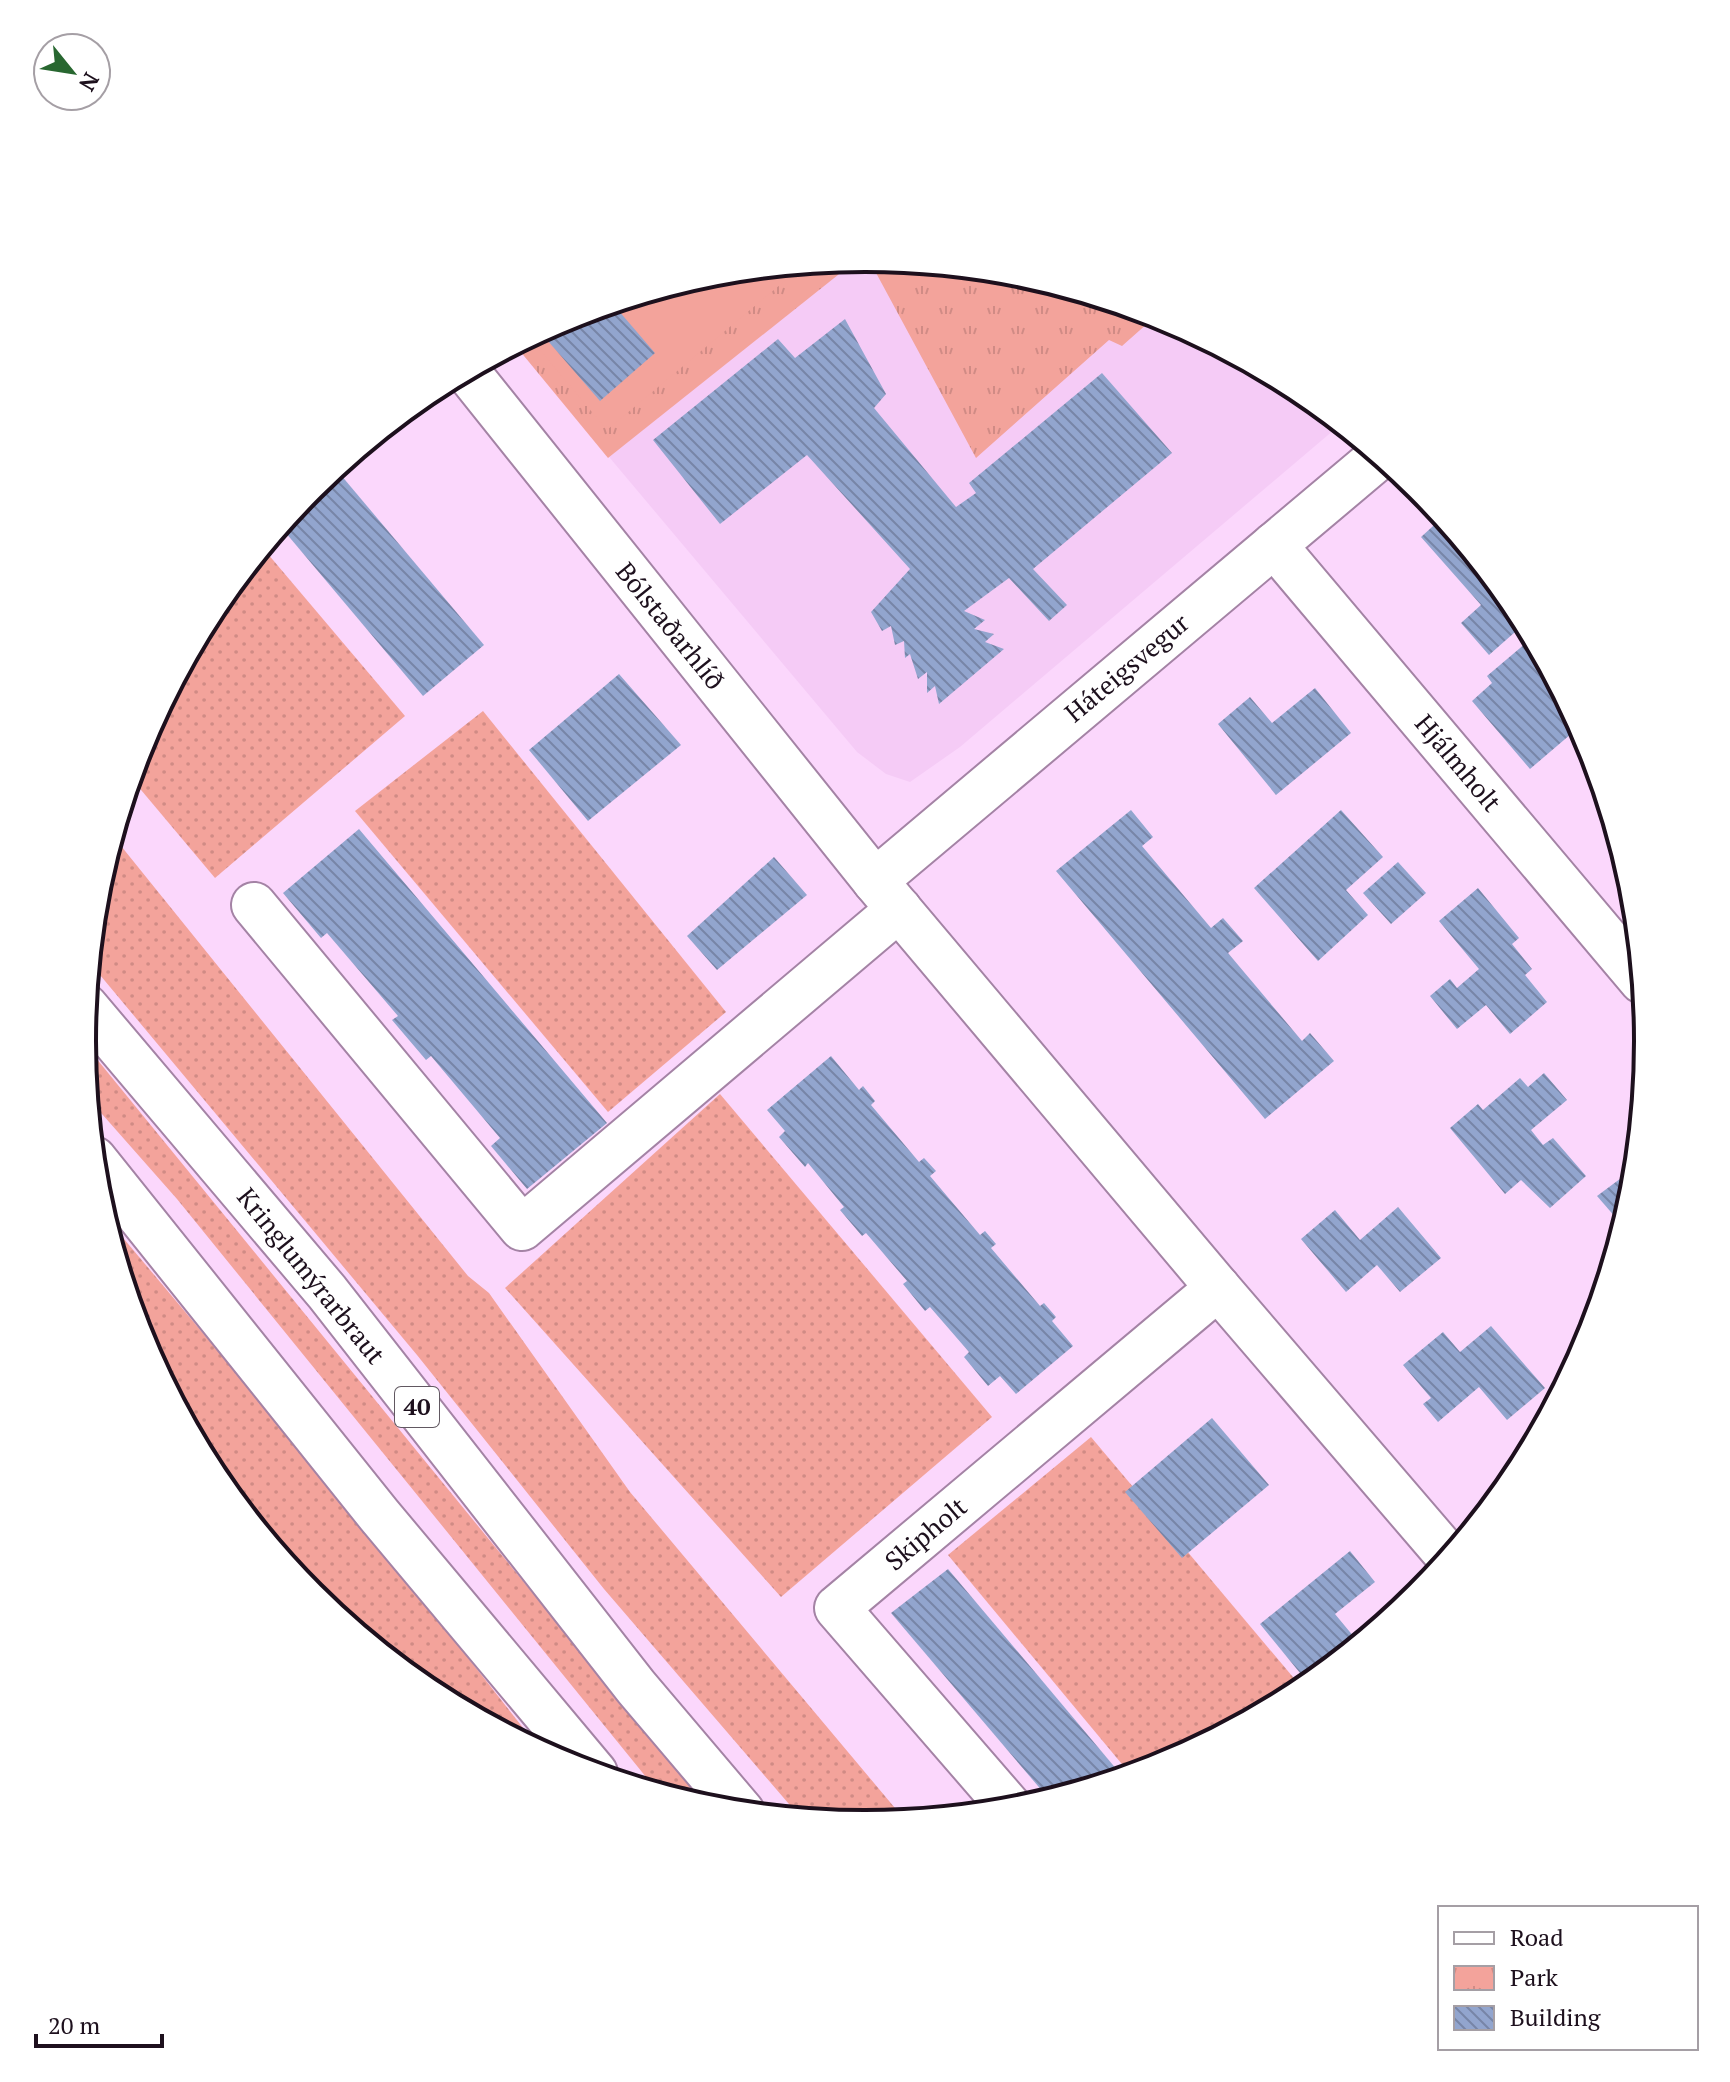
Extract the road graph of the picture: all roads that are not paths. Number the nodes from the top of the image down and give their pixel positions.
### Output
1 (474, 380) edge
2 (1372, 463) edge
3 (1274, 545) junction
4 (887, 895) junction
5 (254, 905) dead end
6 (1630, 966) edge
7 (97, 1020) edge
8 (109, 1178) edge
9 (1218, 1288) junction
10 (1442, 1549) edge
11 (579, 1754) edge
12 (730, 1797) edge
13 (1001, 1797) edge

1 - 4 street, Bólstaðarhlíð
2 - 3 street, Háteigsvegur
3 - 4 street, Háteigsvegur
3 - 6 street, Hjálmholt
4 - 5 street, Háteigsvegur
4 - 9 street
7 - 12 street, Kringlumýrarbraut / 40
8 - 11 street
9 - 10 street
9 - 13 street, Skipholt

